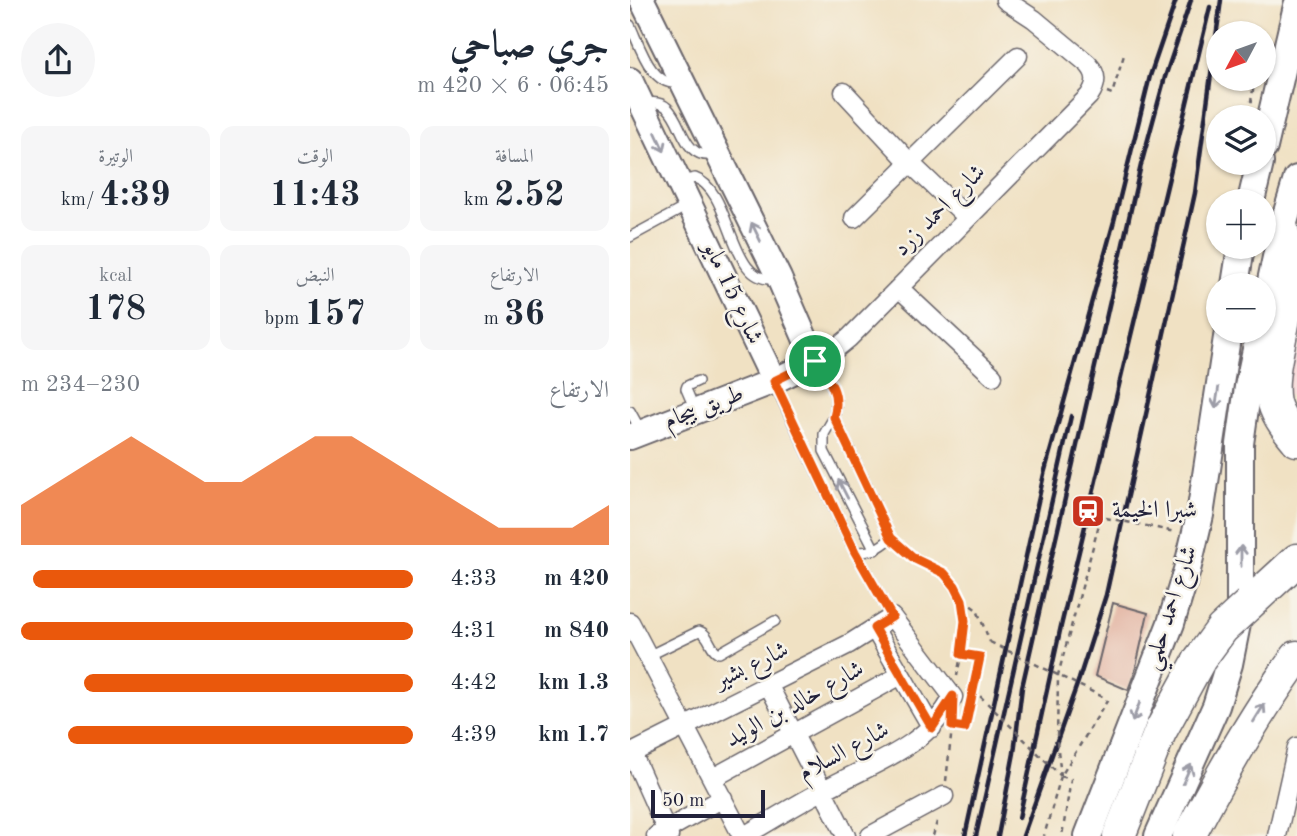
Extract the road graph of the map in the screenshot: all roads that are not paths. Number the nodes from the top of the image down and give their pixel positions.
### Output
1 (642, 0) edge
2 (1005, 0) edge
3 (1297, 6) edge
4 (630, 25) edge
5 (1018, 56) dead end
6 (630, 80) edge
7 (682, 81) junction
8 (844, 92) dead end
9 (643, 105) junction
10 (1274, 105) edge
11 (718, 154) junction
12 (910, 163) junction
13 (1297, 179) edge
14 (679, 182) junction
15 (690, 205) junction
16 (854, 218) dead end
17 (968, 218) junction
18 (1282, 229) junction
19 (630, 237) edge
20 (1273, 273) edge
21 (779, 278) junction
22 (899, 288) junction
23 (1226, 343) edge
24 (1257, 343) edge
25 (815, 361) junction
26 (993, 376) dead end
27 (698, 380) dead end
28 (774, 381) junction
29 (630, 411) edge
30 (696, 411) junction
31 (834, 417) junction
32 (636, 435) edge
33 (1297, 439) edge
34 (875, 550) junction
35 (855, 552) junction
36 (1297, 560) edge
37 (892, 617) junction
38 (775, 621) dead end
39 (630, 622) edge
40 (874, 628) junction
41 (648, 656) junction
42 (1297, 657) edge
43 (901, 675) junction
44 (769, 686) junction
45 (686, 726) junction
46 (932, 728) junction
47 (794, 735) junction
48 (1297, 747) edge
49 (631, 754) edge
50 (713, 778) junction
51 (822, 790) junction
52 (944, 796) road end
53 (723, 798) junction
54 (1191, 833) edge
55 (664, 834) edge
56 (743, 836) edge
57 (846, 836) edge
58 (870, 836) edge
59 (1088, 836) edge
60 (1119, 836) edge
61 (1158, 836) edge
62 (1277, 836) edge

1 - 7 main road, شارع 15 مايو
2 - 17 street, شارع احمد زرد
3 - 10 main road
4 - 7 lane
5 - 12 street
6 - 9 main road, شارع 15 مايو
7 - 11 main road, شارع 15 مايو
8 - 12 street
9 - 11 lane
9 -> 14 main road, شارع 15 مايو
21 -> 11 main road, شارع 15 مايو
12 - 16 street
12 - 17 street
13 - 18 main road
14 - 15 main road, شارع 15 مايو
14 - 21 lane
15 - 19 lane
15 - 28 main road, شارع 15 مايو
17 - 22 street, شارع احمد زرد
18 - 20 main road
18 - 33 highway
21 - 25 main road, شارع 15 مايو
22 - 25 street, شارع احمد زرد
22 - 26 street
23 -> 59 main road, شارع احمد حلمي
61 -> 24 main road, شارع احمد حلمي
25 - 28 main road, طريق بيجام
25 - 31 lane
27 - 30 lane
28 - 30 main road, طريق بيجام
28 - 35 lane, شارع 15 مايو
29 - 32 lane
30 - 32 main road, طريق بيجام
34 -> 31 lane
31 - 34 lane
34 - 35 lane
35 - 37 lane, شارع 15 مايو
36 - 60 highway, bridge
37 - 40 street, شارع بشير
37 - 46 street, شارع السلام
38 - 41 lane
39 - 41 street
40 - 43 street
40 - 44 street, شارع بشير
41 - 45 street
54 -> 42 highway
43 - 46 street
43 - 47 street, شارع خالد بن الوليد
44 - 45 street, شارع بشير
44 - 47 street
45 - 49 street, شارع بشير
45 - 50 street
46 - 51 street, شارع السلام
47 - 50 street, شارع خالد بن الوليد
47 - 51 street
48 - 62 street
49 - 55 street
50 - 53 street
51 - 56 street, شارع السلام
51 - 57 street
52 - 58 street
53 - 55 street
53 - 56 street

